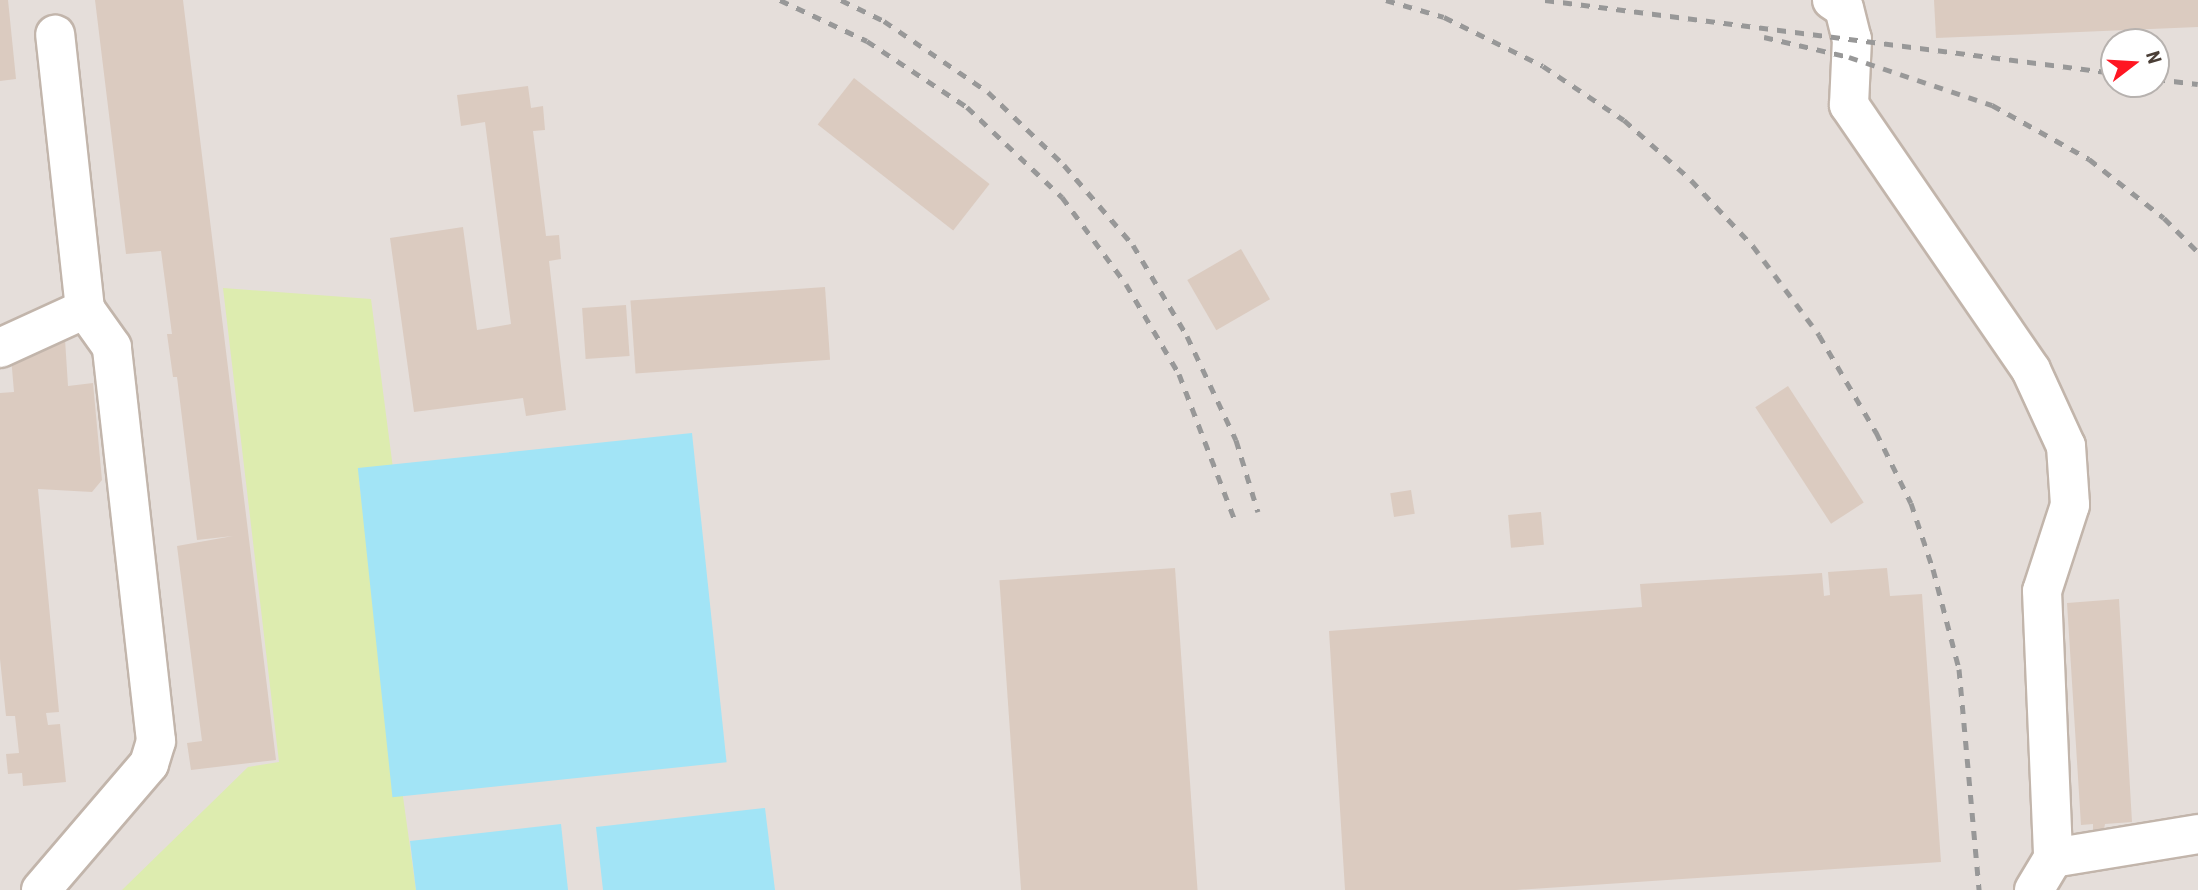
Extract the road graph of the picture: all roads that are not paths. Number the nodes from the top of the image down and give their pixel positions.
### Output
1 (1832, 0) edge
2 (55, 35) dead end
3 (85, 309) junction
4 (0, 348) edge
5 (2198, 834) edge
6 (2044, 874) edge
7 (41, 890) edge

1 - 6 lane
2 - 3 lane
3 - 4 lane
3 - 7 lane
5 - 6 lane

